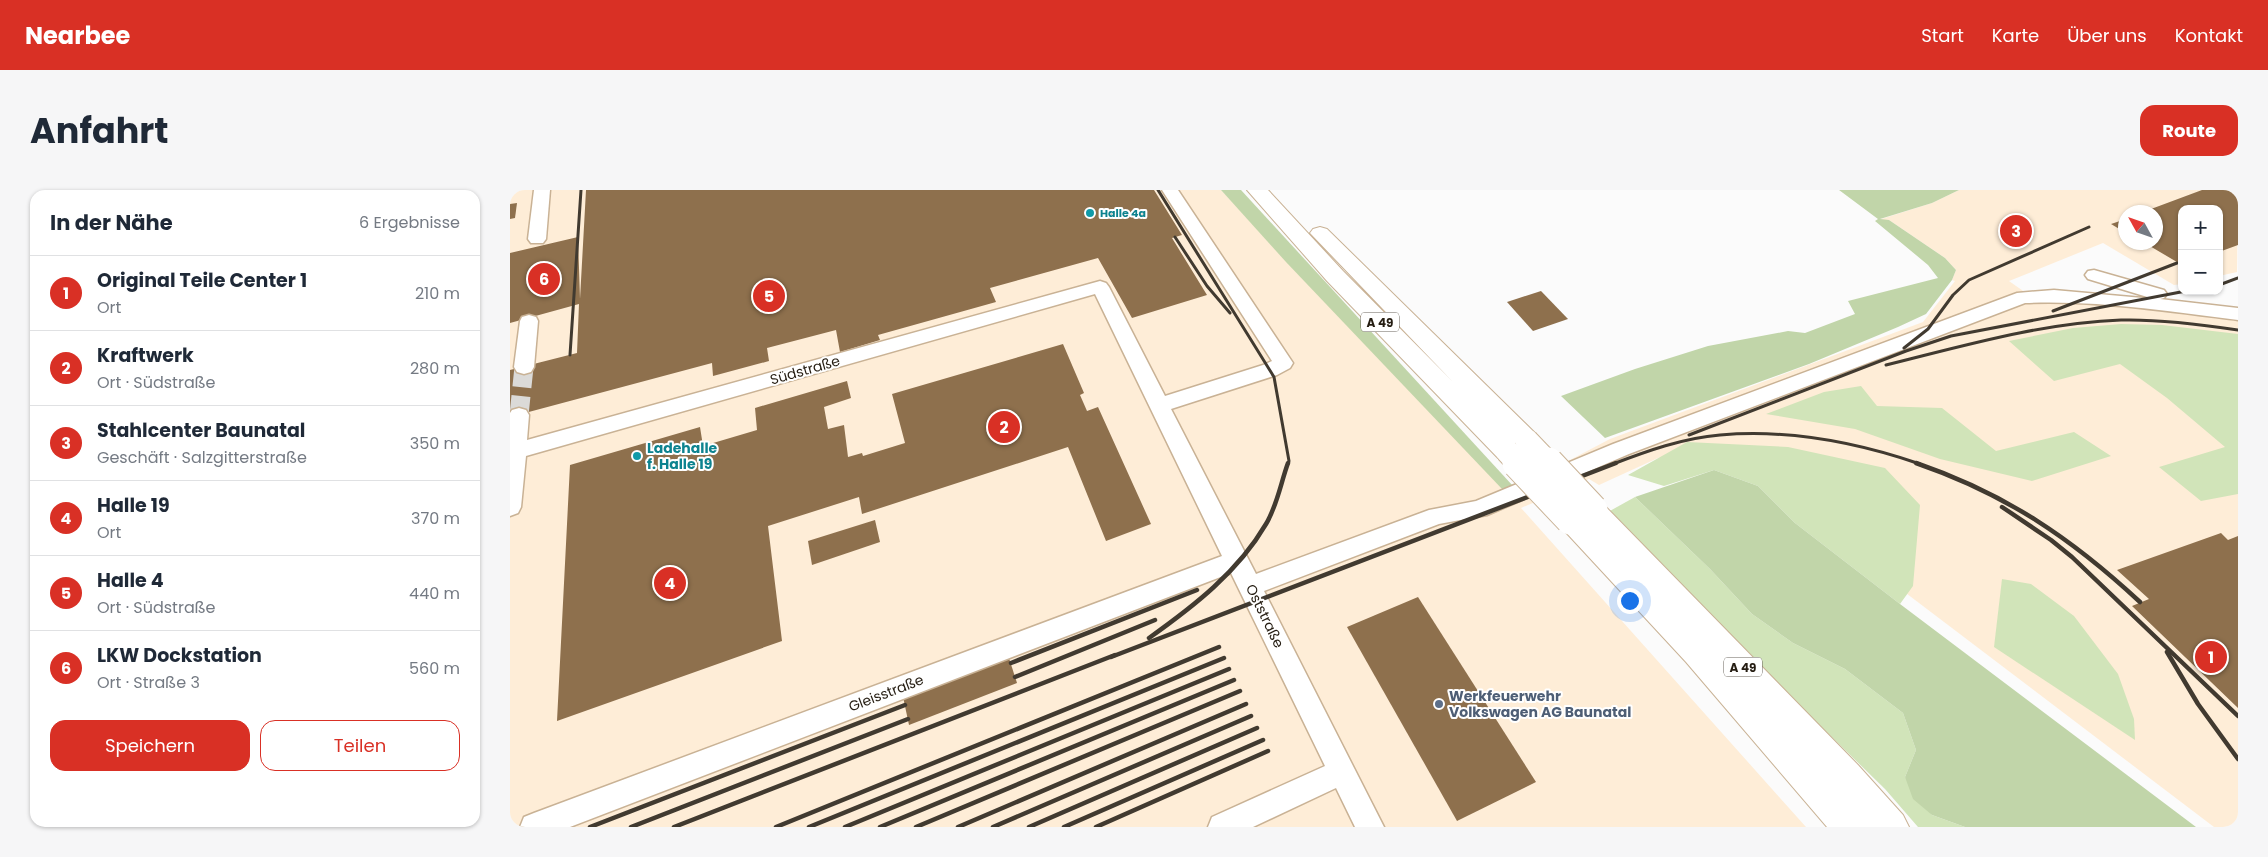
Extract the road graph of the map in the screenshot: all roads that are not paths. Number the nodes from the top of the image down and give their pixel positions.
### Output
1 (542, 190) edge
2 (1170, 190) edge
3 (1257, 190) edge
4 (1279, 190) edge
5 (537, 239) dead end
6 (2094, 275) dead end
7 (1100, 287) joint
8 (2238, 295) edge
9 (2238, 314) edge
10 (529, 321) dead end
11 (524, 367) tunnel mouth
12 (1160, 405) junction
13 (519, 415) tunnel mouth
14 (1517, 446) junction
15 (512, 452) edge
16 (510, 507) edge
17 (1582, 515) junction
18 (1238, 560) junction
19 (1250, 586) junction
20 (1342, 772) junction
21 (534, 827) edge
22 (1222, 827) edge
23 (1370, 827) edge
24 (1850, 827) edge
25 (1891, 827) edge

1 - 5 street
2 - 12 street
3 - 14 highway, A 49
4 - 14 highway, A 49
6 - 8 street
7 - 12 street, Oststraße
7 - 15 street, Südstraße
9 - 19 street
10 - 11 street
12 - 18 street, Oststraße
13 - 15 street
14 - 17 highway, A 49, bridge
15 - 16 street
17 - 24 highway, A 49
17 - 25 highway, A 49
18 - 19 street, Oststraße
18 - 21 street, Gleisstraße
19 - 20 street, Oststraße
20 - 22 street
20 - 23 street, Oststraße

